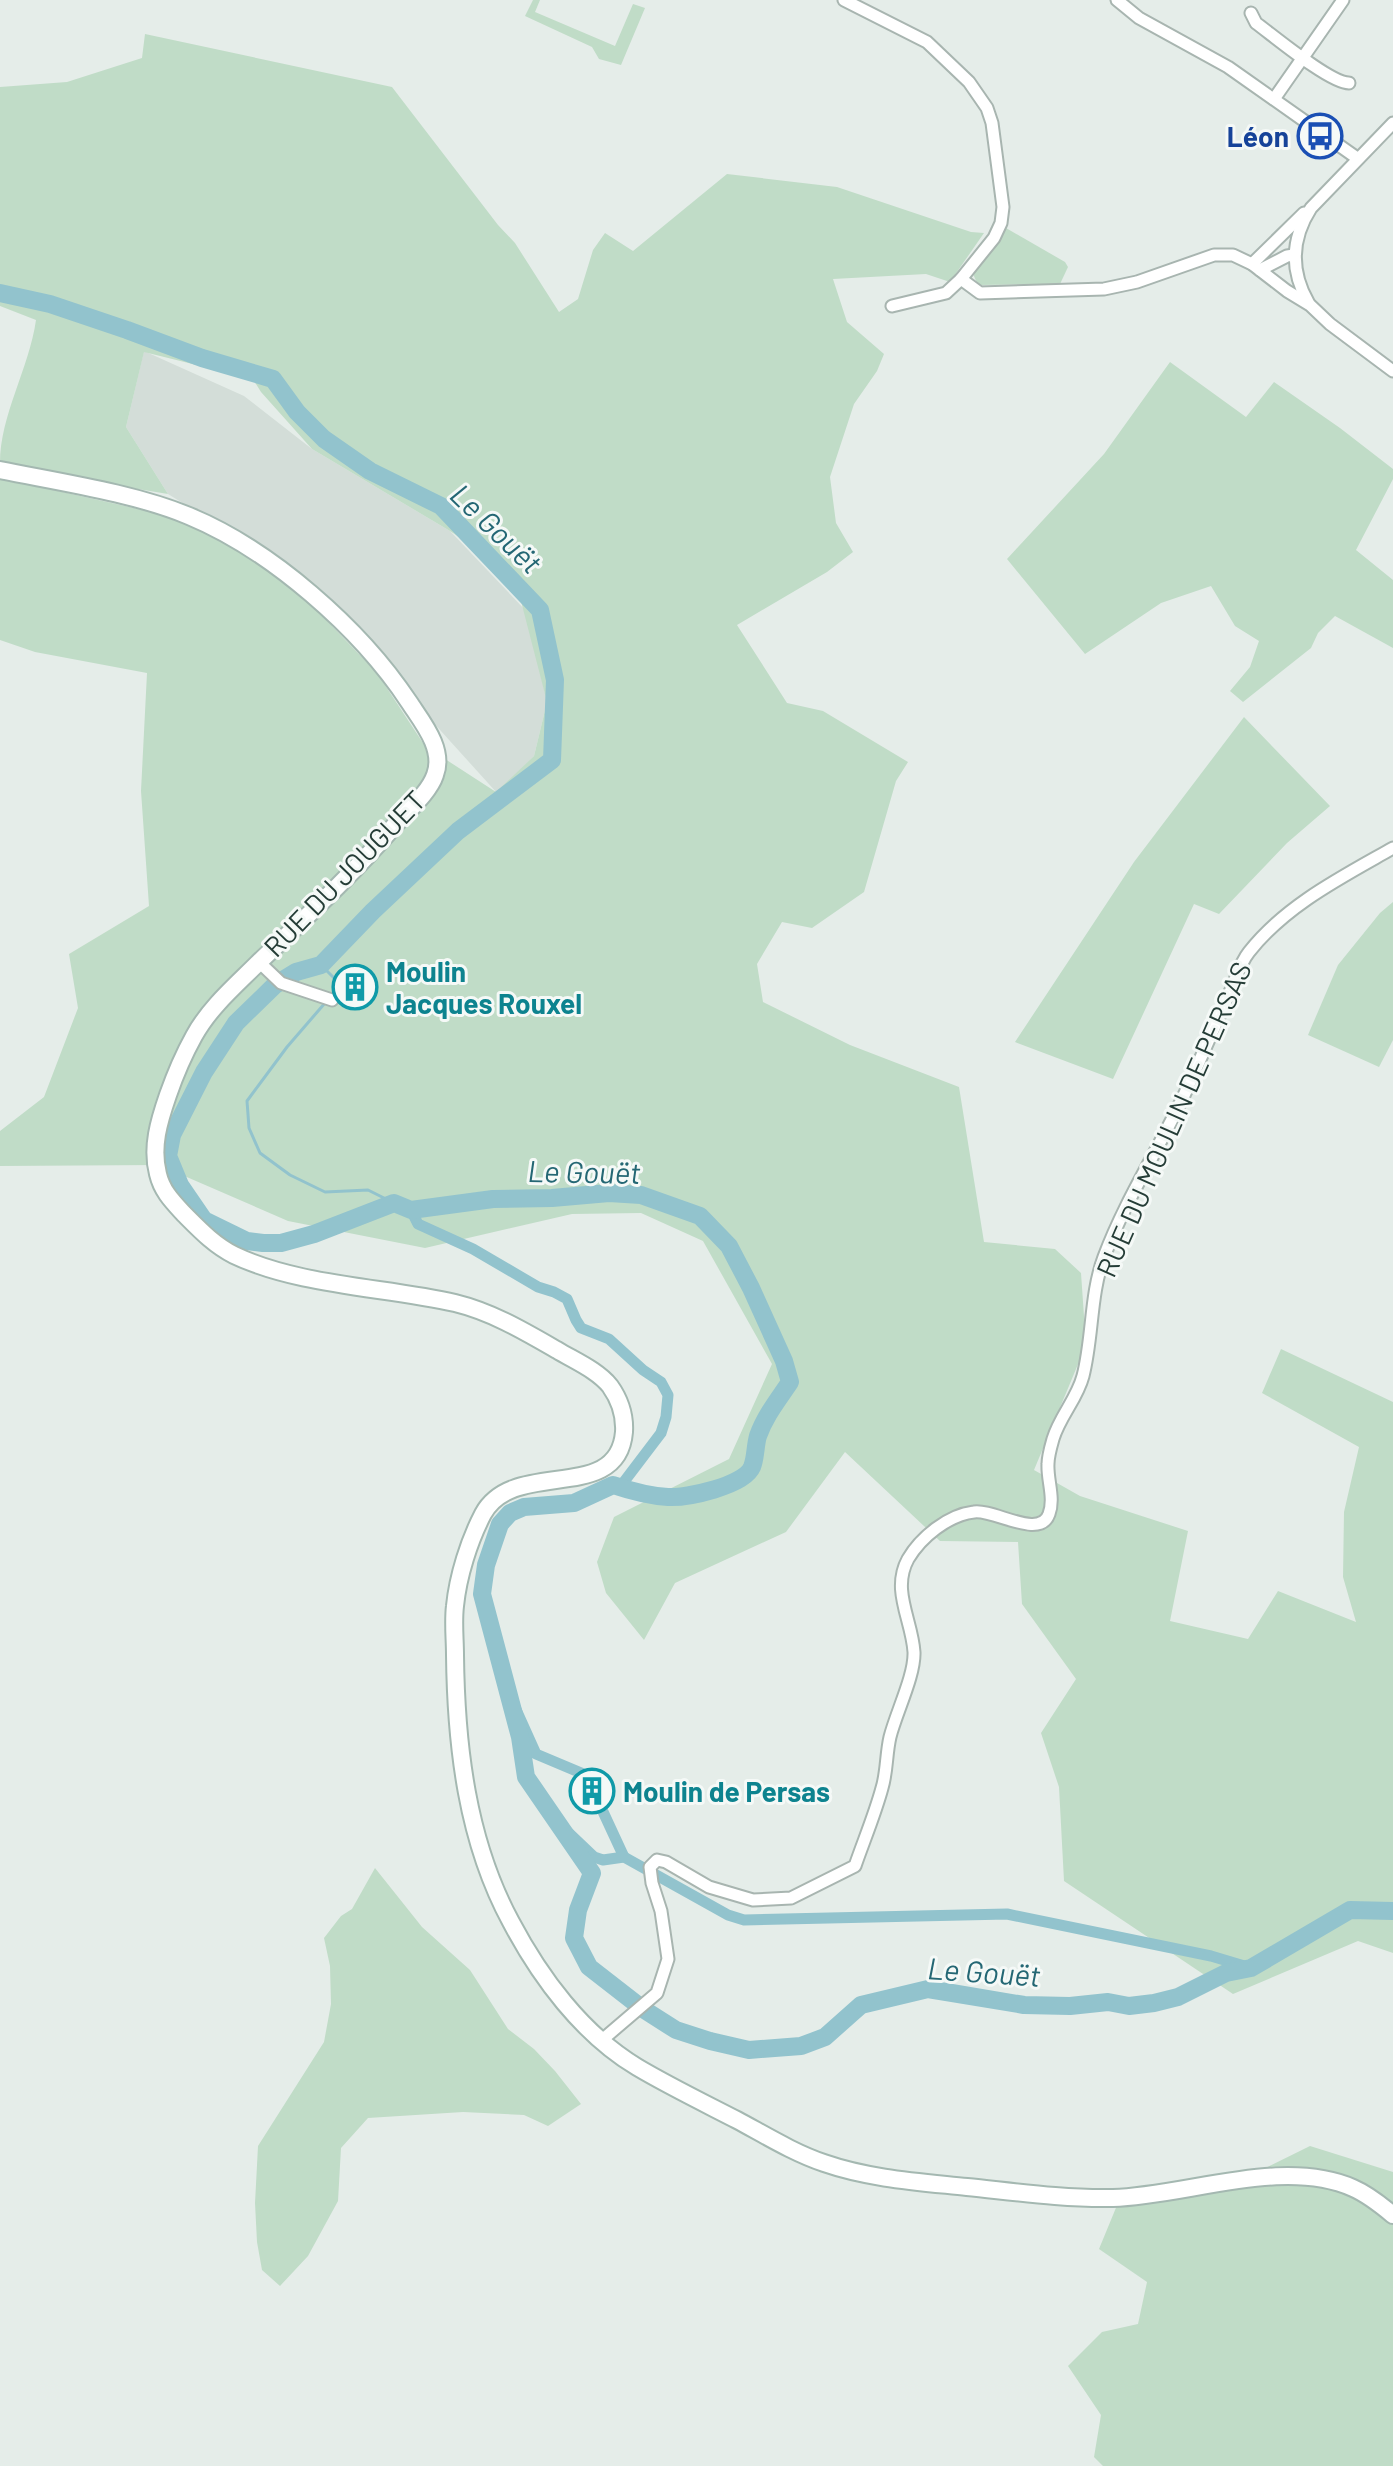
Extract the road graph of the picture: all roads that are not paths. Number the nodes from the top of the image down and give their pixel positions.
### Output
1 (844, 0) edge
2 (1117, 0) edge
3 (1343, 0) edge
4 (1251, 13) dead end
5 (1304, 58) junction
6 (1349, 83) dead end
7 (1274, 99) junction
8 (1393, 123) edge
9 (1357, 158) junction
10 (1311, 208) junction
11 (1294, 255) junction
12 (1256, 267) junction
13 (961, 279) junction
14 (1310, 305) junction
15 (892, 306) dead end
16 (1393, 371) edge
17 (0, 470) edge
18 (1393, 848) edge
19 (263, 965) junction
20 (328, 999) dead end
21 (602, 2040) junction
22 (1393, 2215) edge

1 - 13 street
2 - 7 street
3 - 5 street
4 - 5 street
5 - 6 street
5 - 7 street
7 - 9 street
8 - 9 street
9 - 10 street
10 - 11 street
10 - 12 street
11 - 12 street
11 - 14 street
12 - 13 street
12 - 14 street
13 - 15 street
14 - 16 street
17 - 19 street, RUE DU JOUGUET
18 - 21 street, RUE DU MOULIN DE PERSAS
19 - 20 street
19 - 21 street, RUE DU JOUGUET
21 - 22 street, RUE DU JOUGUET

